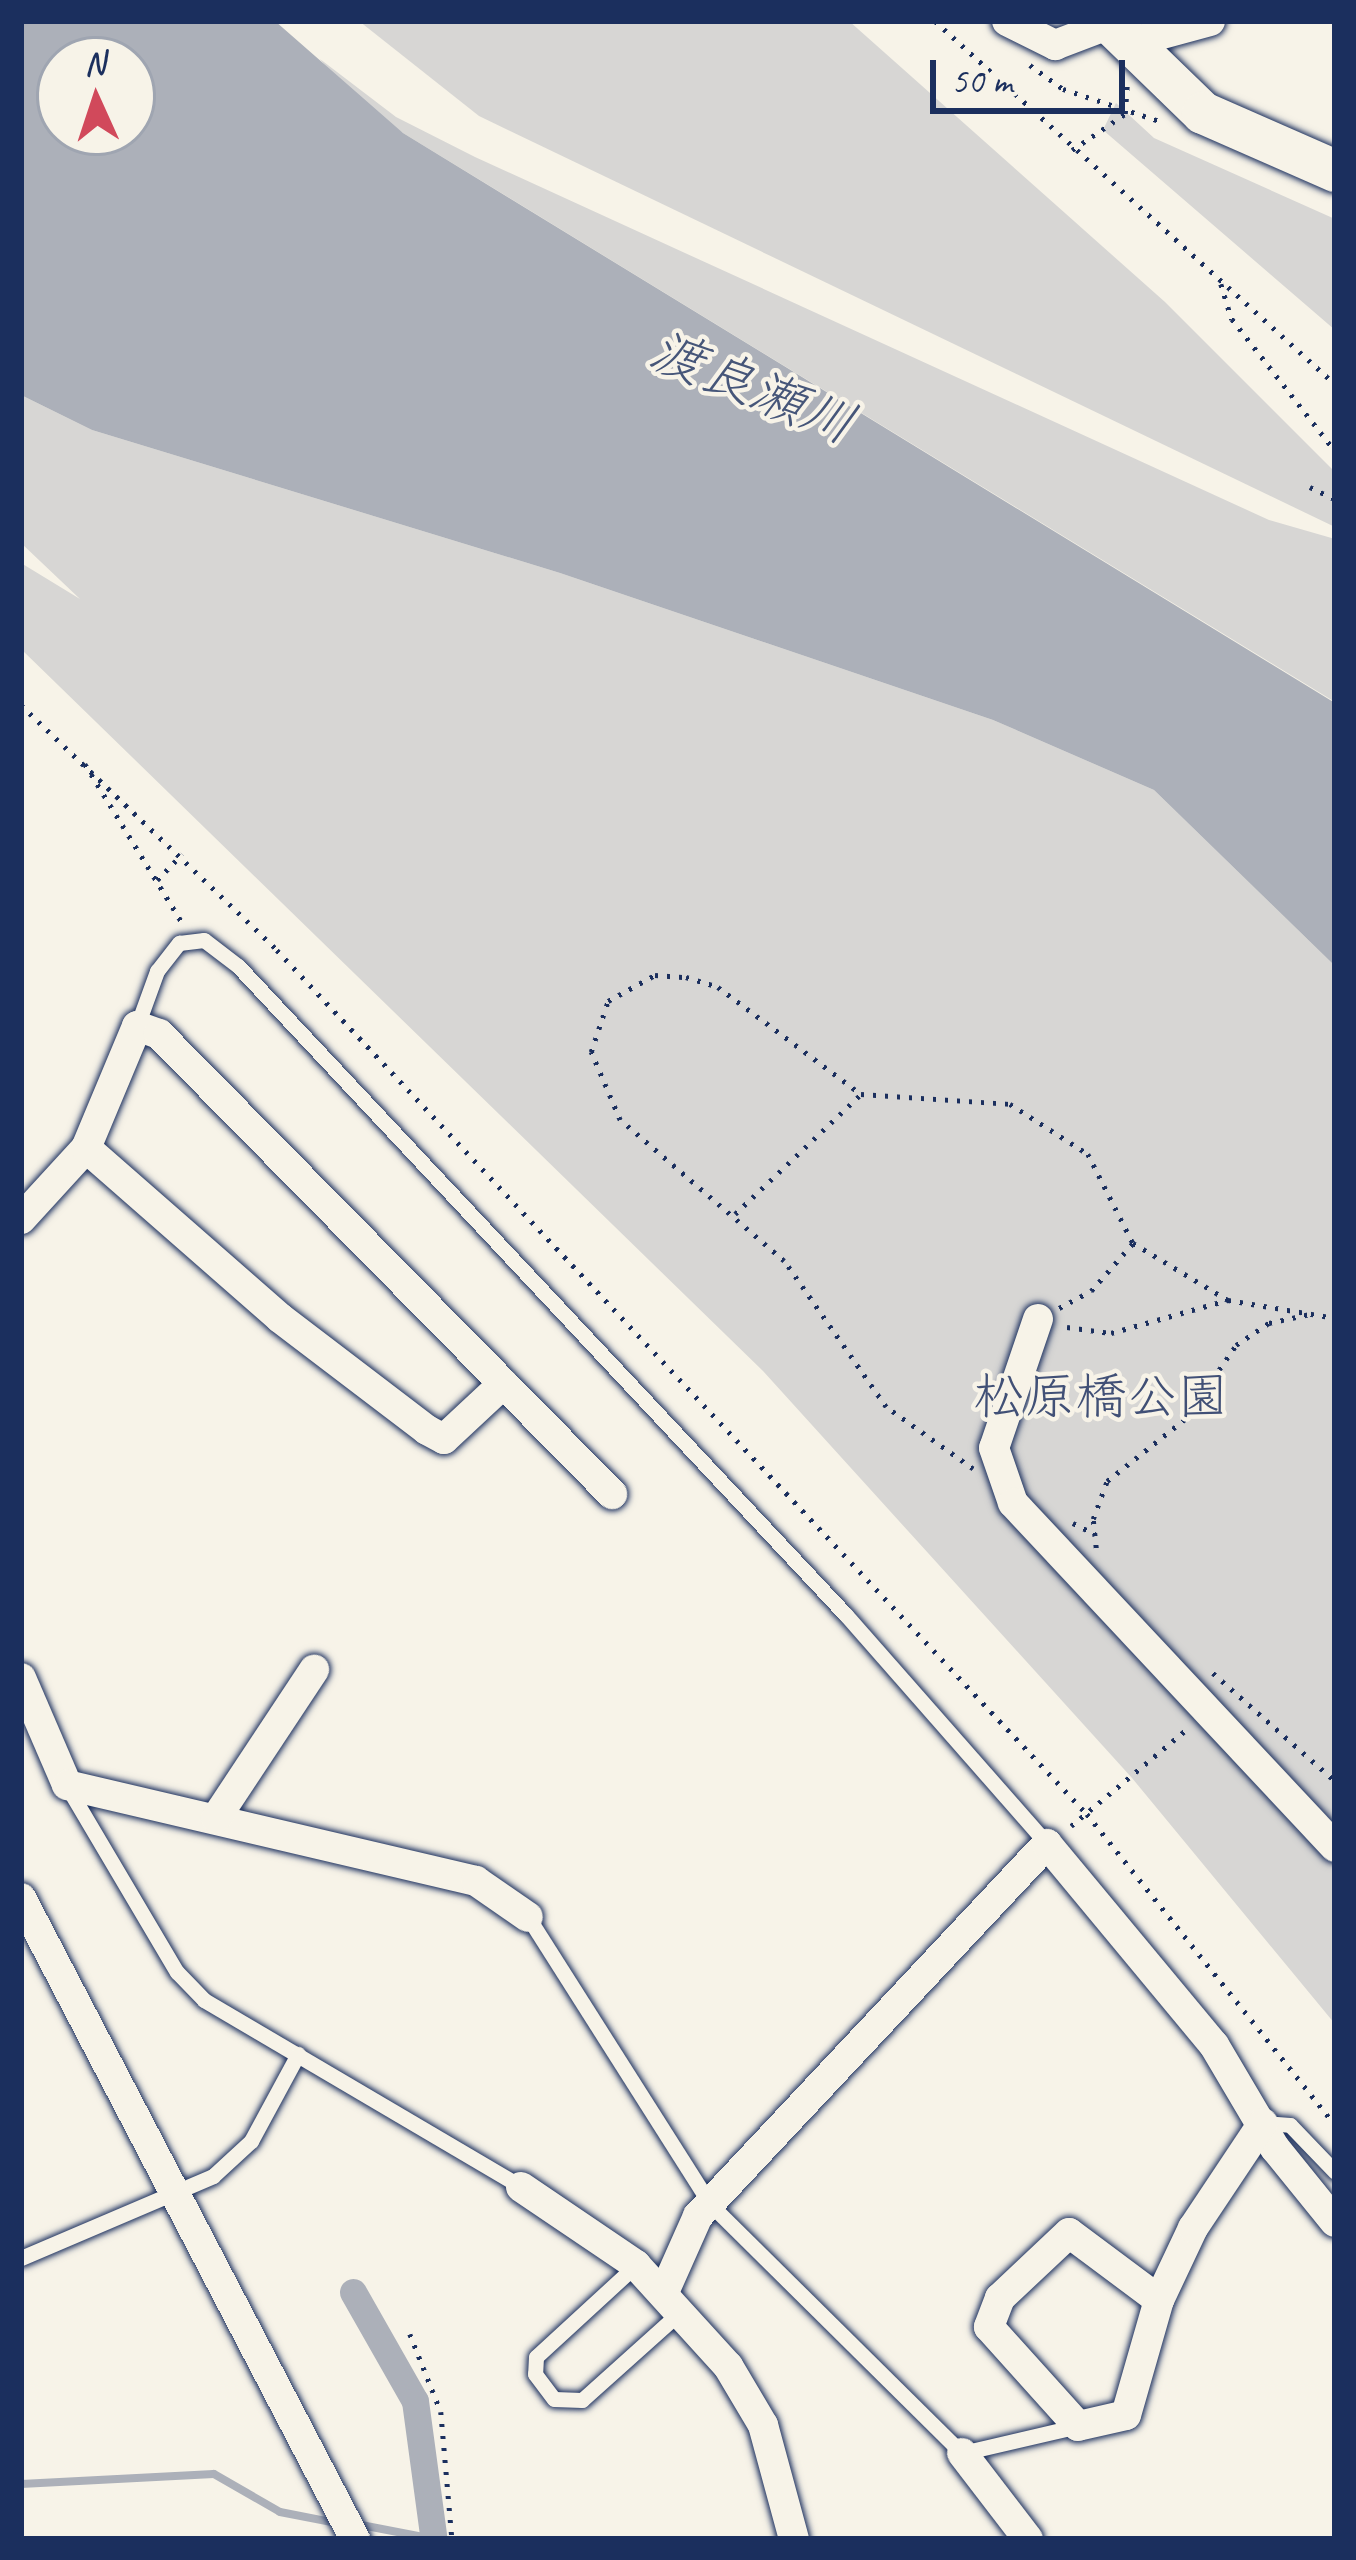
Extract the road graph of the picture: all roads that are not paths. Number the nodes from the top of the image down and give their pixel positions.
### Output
1 (1007, 21) edge
2 (1210, 21) edge
3 (1116, 29) edge
4 (1335, 171) edge
5 (137, 1026) junction
6 (86, 1148) junction
7 (21, 1219) edge
8 (1038, 1319) road end
9 (503, 1384) junction
10 (611, 1494) dead end
11 (314, 1670) dead end
12 (22, 1680) edge
13 (67, 1785) junction
14 (216, 1818) junction
15 (1047, 1844) junction
16 (1335, 1847) edge
17 (21, 1898) edge
18 (529, 1917) joint
19 (298, 2054) junction
20 (1263, 2123) junction
21 (1335, 2172) edge
22 (521, 2187) joint
23 (182, 2193) junction
24 (710, 2204) junction
25 (1335, 2222) edge
26 (21, 2258) edge
27 (636, 2265) junction
28 (674, 2300) junction
29 (1159, 2300) junction
30 (1078, 2426) junction
31 (962, 2453) junction
32 (355, 2539) edge
33 (794, 2539) edge
34 (1028, 2539) edge

1 - 3 street
2 - 3 street
3 - 4 street
5 - 6 street
5 - 9 street
5 - 15 lane
6 - 7 street
6 - 9 street
8 - 16 street
9 - 10 street
11 - 14 street
12 - 13 street
13 - 14 street
13 - 19 lane
14 - 18 street
15 - 20 street
15 - 24 street
17 - 23 street
18 - 24 lane
19 - 22 lane
19 - 23 lane
20 - 21 lane
20 - 25 street
20 - 29 street
22 - 27 street
23 - 26 lane
23 - 32 street
24 - 28 street
24 - 31 lane
27 - 28 street
27 - 28 lane
28 - 33 street
29 - 30 street
29 - 30 street
30 - 31 lane
31 - 34 street

